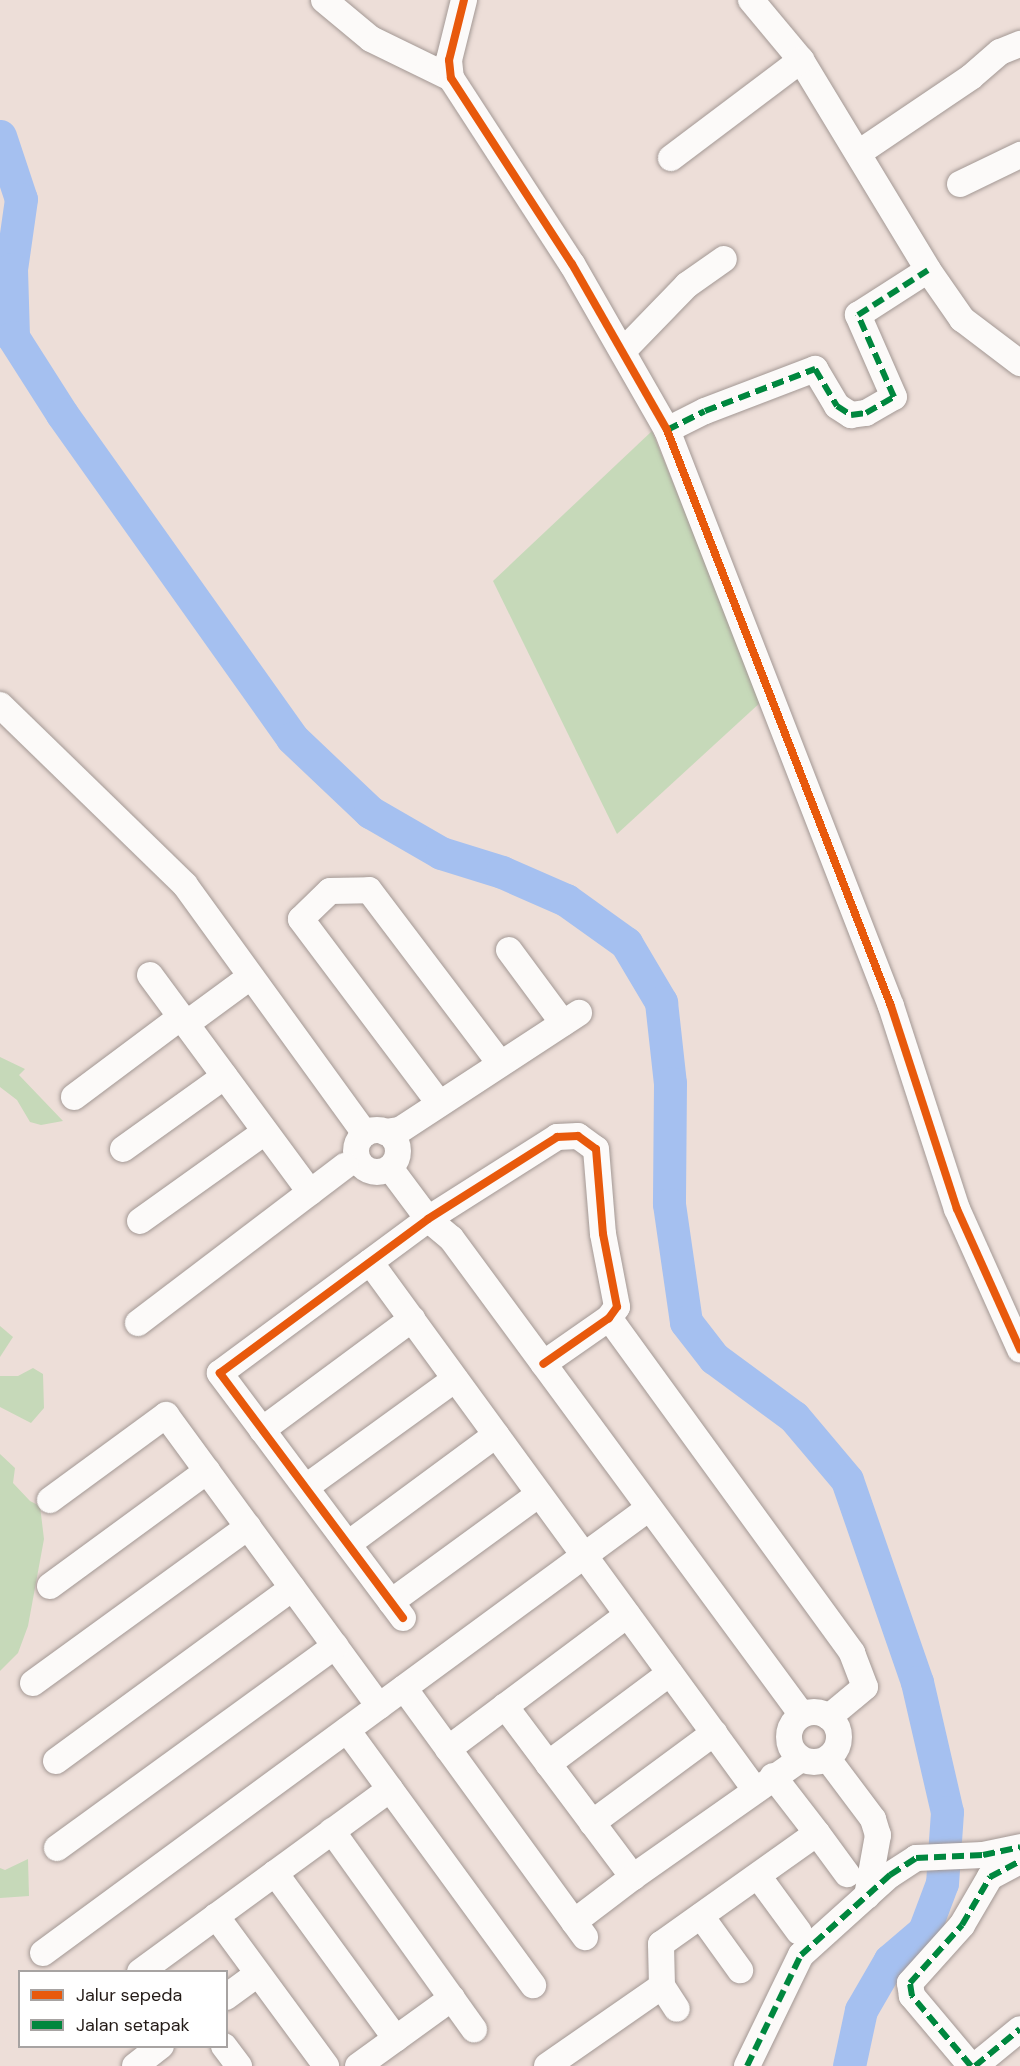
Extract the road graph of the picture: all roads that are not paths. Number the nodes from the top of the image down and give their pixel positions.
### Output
1 (324, 0) edge
2 (464, 0) edge
3 (751, 0) edge
4 (1020, 44) edge
5 (801, 60) junction
6 (451, 78) junction
7 (860, 152) junction
8 (1020, 155) edge
9 (671, 158) dead end
10 (960, 184) dead end
11 (724, 259) dead end
12 (928, 270) junction
13 (623, 351) junction
14 (1020, 363) edge
15 (667, 430) junction
16 (0, 705) edge
17 (509, 950) dead end
18 (150, 975) dead end
19 (250, 977) junction
20 (184, 1021) junction
21 (500, 1063) junction
22 (225, 1076) junction
23 (74, 1097) dead end
24 (439, 1103) junction
25 (266, 1132) junction
26 (375, 1133) junction
27 (123, 1149) dead end
28 (345, 1166) dead end
29 (390, 1168) junction
30 (310, 1192) junction
31 (428, 1219) junction
32 (140, 1221) dead end
33 (370, 1262) junction
34 (609, 1318) junction
35 (412, 1319) junction
36 (138, 1323) dead end
37 (1020, 1349) edge
38 (543, 1364) junction
39 (456, 1379) junction
40 (262, 1430) junction
41 (496, 1435) junction
42 (207, 1471) junction
43 (306, 1487) junction
44 (539, 1494) junction
45 (50, 1500) dead end
46 (649, 1508) junction
47 (248, 1527) junction
48 (348, 1544) junction
49 (584, 1556) junction
50 (50, 1586) dead end
51 (292, 1588) junction
52 (627, 1615) junction
53 (335, 1646) junction
54 (670, 1673) junction
55 (33, 1683) dead end
56 (404, 1688) junction
57 (505, 1706) junction
58 (379, 1707) junction
59 (802, 1715) junction
60 (829, 1716) junction
61 (347, 1730) junction
62 (714, 1733) junction
63 (448, 1749) junction
64 (801, 1759) junction
65 (828, 1759) junction
66 (56, 1761) dead end
67 (548, 1764) junction
68 (764, 1782) junction
69 (390, 1789) junction
70 (592, 1823) junction
71 (332, 1831) junction
72 (817, 1833) junction
73 (1020, 1847) edge
74 (57, 1848) dead end
75 (1020, 1861) edge
76 (275, 1873) junction
77 (847, 1874) dead end
78 (758, 1876) junction
79 (633, 1877) junction
80 (867, 1896) junction
81 (216, 1916) junction
82 (701, 1916) junction
83 (799, 1932) dead end
84 (44, 1953) dead end
85 (142, 1970) edge
86 (740, 1970) dead end
87 (258, 1974) junction
88 (533, 1985) dead end
89 (662, 1986) junction
90 (228, 1996) edge
91 (452, 1998) junction
92 (676, 2009) dead end
93 (474, 2029) dead end
94 (1020, 2029) edge
95 (396, 2039) junction
96 (158, 2048) edge
97 (225, 2048) edge
98 (135, 2066) edge
99 (238, 2066) edge
100 (326, 2066) edge
101 (358, 2066) edge
102 (547, 2066) edge
103 (747, 2066) edge
104 (973, 2066) edge

1 - 6 street
2 - 6 street
3 - 5 street
4 - 7 street
5 - 7 street
5 - 9 street
6 - 13 street
7 - 12 street
8 - 10 street
11 - 13 street
12 - 14 street
12 - 15 street
13 - 15 street
15 - 37 street
16 - 19 street
17 - 21 street
18 - 20 street
19 - 20 street
19 - 26 street
20 - 22 street
20 - 23 street
21 - 24 street
21 - 24 street
22 - 25 street
22 - 27 street
24 - 26 street
25 - 30 street
25 - 32 street
26 - 29 street
26 - 29 street
28 - 30 street
29 - 31 street
30 - 36 street
31 - 33 street
31 - 34 street
31 - 38 street
33 - 35 street
33 - 40 street
34 - 38 street
34 - 60 street
35 - 39 street
35 - 40 street
38 - 46 street
39 - 41 street
39 - 43 street
40 - 43 street
41 - 44 street
41 - 48 street
42 - 45 street
42 - 47 street
42 - 50 street
43 - 48 street
44 - 48 street
44 - 49 street
46 - 49 street
46 - 59 street
47 - 51 street
47 - 55 street
49 - 52 street
49 - 56 street
51 - 53 street
51 - 66 street
52 - 54 street
52 - 57 street
53 - 58 street
53 - 74 street
54 - 62 street
54 - 67 street
56 - 58 street
56 - 63 street
57 - 63 street
57 - 67 street
58 - 61 street
59 - 60 street
59 - 64 street
60 - 65 street
61 - 69 street
61 - 84 street
62 - 68 street
62 - 70 street
63 - 79 street
64 - 65 street
64 - 68 street
65 - 80 street
67 - 70 street
68 - 72 street
68 - 79 street
69 - 71 street
69 - 88 street
70 - 79 street
71 - 76 street
71 - 91 street
72 - 77 street
72 - 78 street
73 - 80 street
75 - 104 street
76 - 81 street
76 - 95 street
78 - 82 street
78 - 83 street
80 - 103 street
81 - 85 street
81 - 87 street
82 - 86 street
82 - 89 street
87 - 90 street
87 - 100 street
89 - 92 street
89 - 102 street
91 - 93 street
91 - 95 street
94 - 104 street
95 - 101 street
96 - 98 street
97 - 99 street

